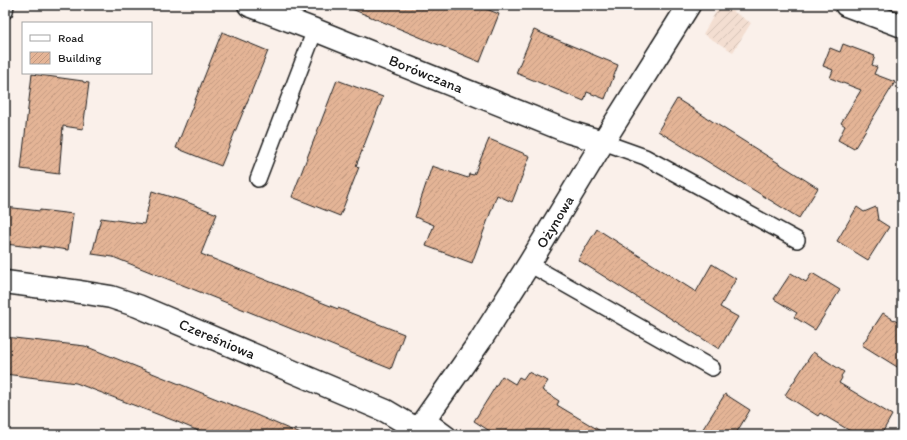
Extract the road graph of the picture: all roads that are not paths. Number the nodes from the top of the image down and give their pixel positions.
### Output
1 (6, 5) edge
2 (249, 5) edge
3 (689, 5) edge
4 (846, 5) edge
5 (5, 11) edge
6 (902, 26) edge
7 (315, 30) junction
8 (603, 142) junction
9 (258, 178) dead end
10 (797, 240) dead end
11 (530, 264) junction
12 (5, 282) edge
13 (712, 368) dead end
14 (420, 428) edge
15 (449, 435) edge

1 - 5 lane
2 - 7 street, Borówczana
3 - 8 street, Ożynowa
4 - 6 street
7 - 8 street, Borówczana
7 - 9 lane
8 - 10 lane
8 - 11 street, Ożynowa
11 - 13 lane
11 - 14 street, Ożynowa
12 - 14 street, Czereśniowa
14 - 15 lane

